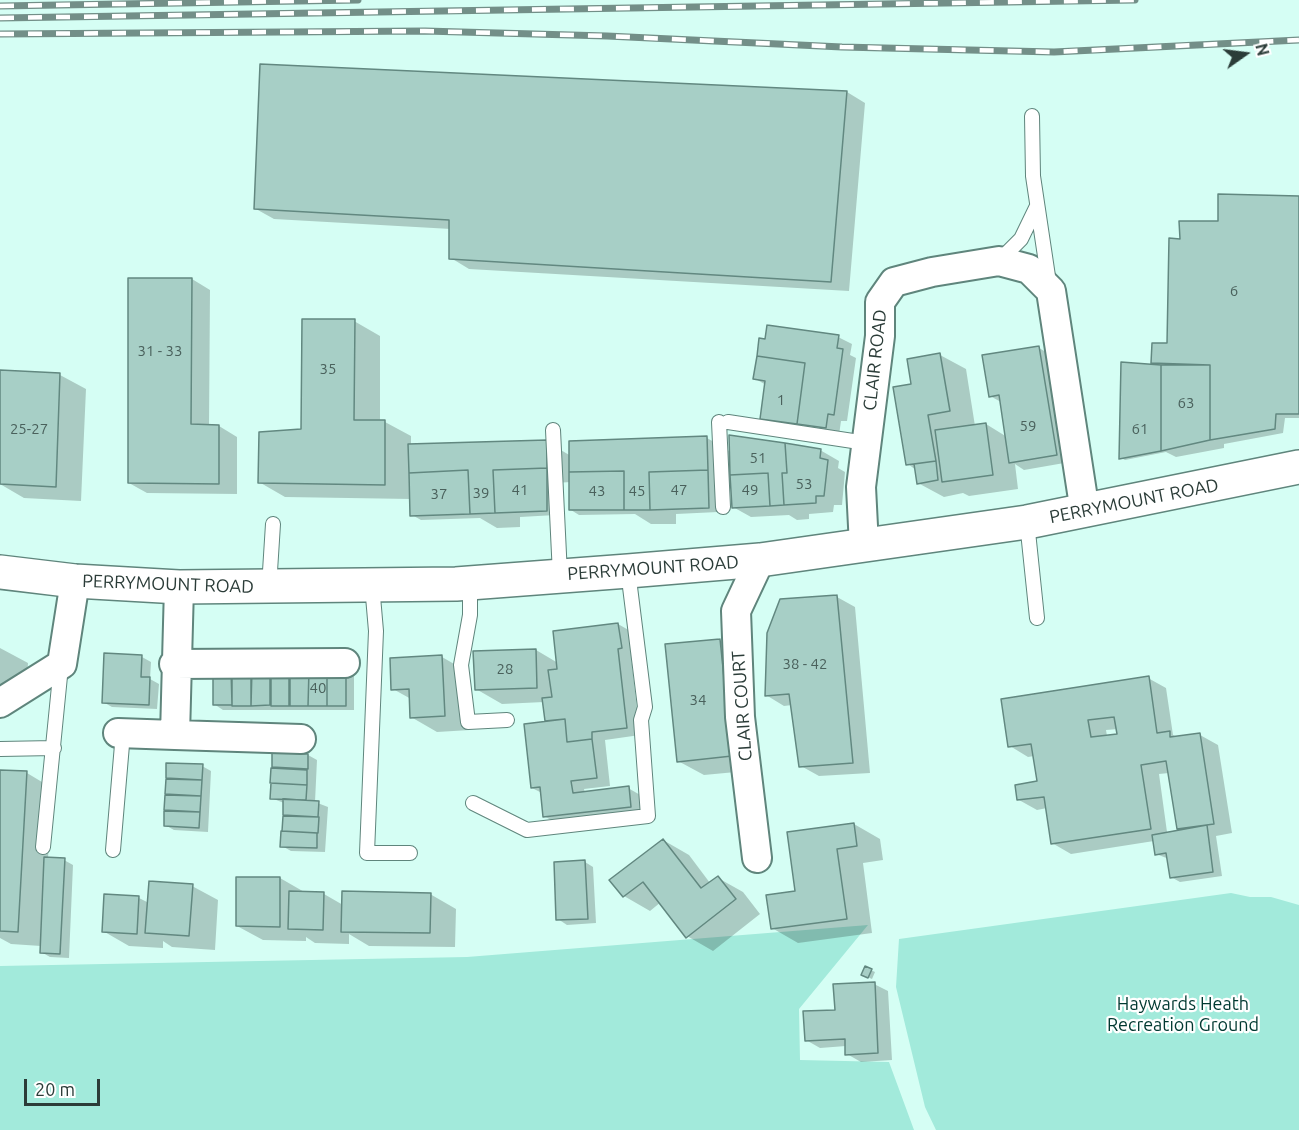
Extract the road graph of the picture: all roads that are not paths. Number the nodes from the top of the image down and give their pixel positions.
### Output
1 (1032, 116) dead end
2 (1037, 206) junction
3 (999, 261) junction
4 (1051, 291) junction
5 (553, 430) dead end
6 (866, 443) junction
7 (1299, 466) edge
8 (723, 507) dead end
9 (1085, 512) junction
10 (1027, 522) junction
11 (273, 524) dead end
12 (864, 546) junction
13 (760, 560) junction
14 (628, 571) junction
15 (0, 572) edge
16 (560, 575) junction
17 (75, 581) junction
18 (470, 583) junction
19 (372, 585) junction
20 (268, 586) junction
21 (178, 587) junction
22 (1037, 618) dead end
23 (345, 663) dead end
24 (62, 664) junction
25 (174, 664) junction
26 (0, 703) edge
27 (507, 720) dead end
28 (120, 733) joint
29 (175, 735) junction
30 (301, 739) dead end
31 (54, 748) junction
32 (0, 749) edge
33 (473, 803) dead end
34 (43, 847) dead end
35 (113, 850) dead end
36 (410, 853) dead end
37 (757, 858) dead end

1 - 2 lane
2 - 3 lane
2 - 4 lane
3 - 4 street, CLAIR ROAD
3 - 6 street, CLAIR ROAD
4 - 9 street
5 - 16 lane
6 - 8 lane
6 - 12 street, CLAIR ROAD
7 - 9 main road, PERRYMOUNT ROAD
9 - 10 main road, PERRYMOUNT ROAD
10 - 12 main road, PERRYMOUNT ROAD
10 - 22 lane
11 - 20 lane
12 - 13 main road, PERRYMOUNT ROAD
13 - 14 main road, PERRYMOUNT ROAD
13 - 37 street, CLAIR COURT
14 - 16 main road, PERRYMOUNT ROAD
14 - 33 lane
15 - 17 main road, PERRYMOUNT ROAD
16 - 18 main road, PERRYMOUNT ROAD
17 - 21 main road, PERRYMOUNT ROAD
17 - 24 street
18 - 19 main road, PERRYMOUNT ROAD
18 - 27 lane
19 - 20 main road, PERRYMOUNT ROAD
19 - 36 lane
20 - 21 main road, PERRYMOUNT ROAD
21 - 25 street
23 - 25 street
24 - 26 street
24 - 31 lane
25 - 29 street
28 - 29 street
28 - 35 lane
29 - 30 street
31 - 32 lane
31 - 34 lane

